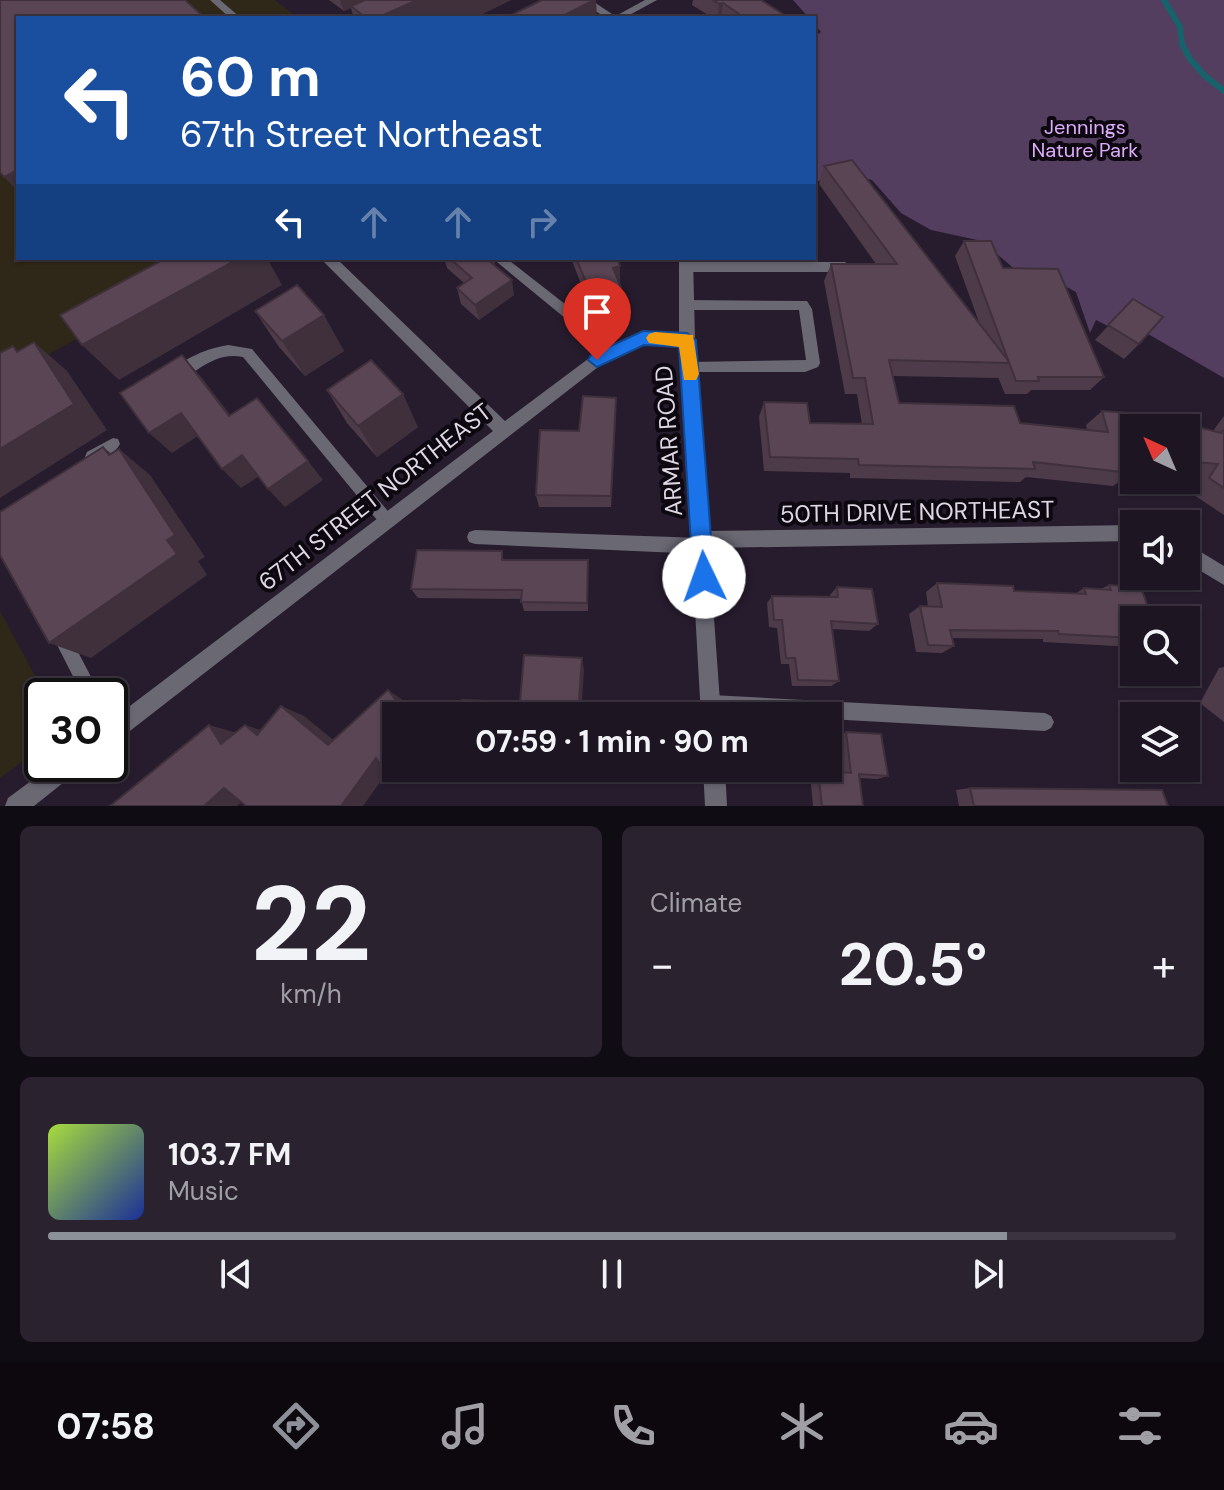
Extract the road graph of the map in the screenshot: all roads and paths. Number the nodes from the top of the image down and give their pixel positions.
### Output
1 (215, 0) edge
2 (584, 0) edge
3 (652, 0) edge
4 (234, 16) edge
5 (612, 16) edge
6 (619, 16) edge
7 (329, 260) edge
8 (501, 260) edge
9 (733, 260) edge
10 (686, 262) edge
11 (718, 267) junction
12 (855, 267) edge
13 (686, 305) junction
14 (687, 340) junction
15 (615, 351) junction
16 (689, 368) junction
17 (167, 380) edge
18 (504, 431) junction
19 (113, 444) dead end
20 (75, 468) edge
21 (387, 521) junction
22 (1120, 533) edge
23 (475, 537) dead end
24 (702, 543) junction
25 (1200, 561) edge
26 (1224, 576) edge
27 (50, 616) edge
28 (83, 678) edge
29 (711, 702) edge
30 (842, 715) edge
31 (128, 719) edge
32 (1045, 722) dead end
33 (47, 782) edge
34 (715, 782) edge
35 (16, 806) edge
36 (716, 806) edge

1 - 4 lane
2 - 5 street
3 - 6 lane
7 - 18 street
8 - 15 lane
9 - 11 lane
10 - 11 lane
10 - 13 street, ARMAR ROAD
11 - 12 lane
13 - 14 street, ARMAR ROAD
13 - 16 lane
14 - 15 street, 67TH STREET NORTHEAST
14 - 16 street, ARMAR ROAD
15 - 18 street, 67TH STREET NORTHEAST
16 - 24 street, ARMAR ROAD
17 - 21 lane
18 - 21 street, 67TH STREET NORTHEAST
19 - 20 lane
21 - 31 street, 67TH STREET NORTHEAST
22 - 24 street, 50TH DRIVE NORTHEAST
23 - 24 lane
24 - 29 street, ARMAR ROAD
25 - 26 street
27 - 28 lane
30 - 32 lane
33 - 35 street
34 - 36 street

